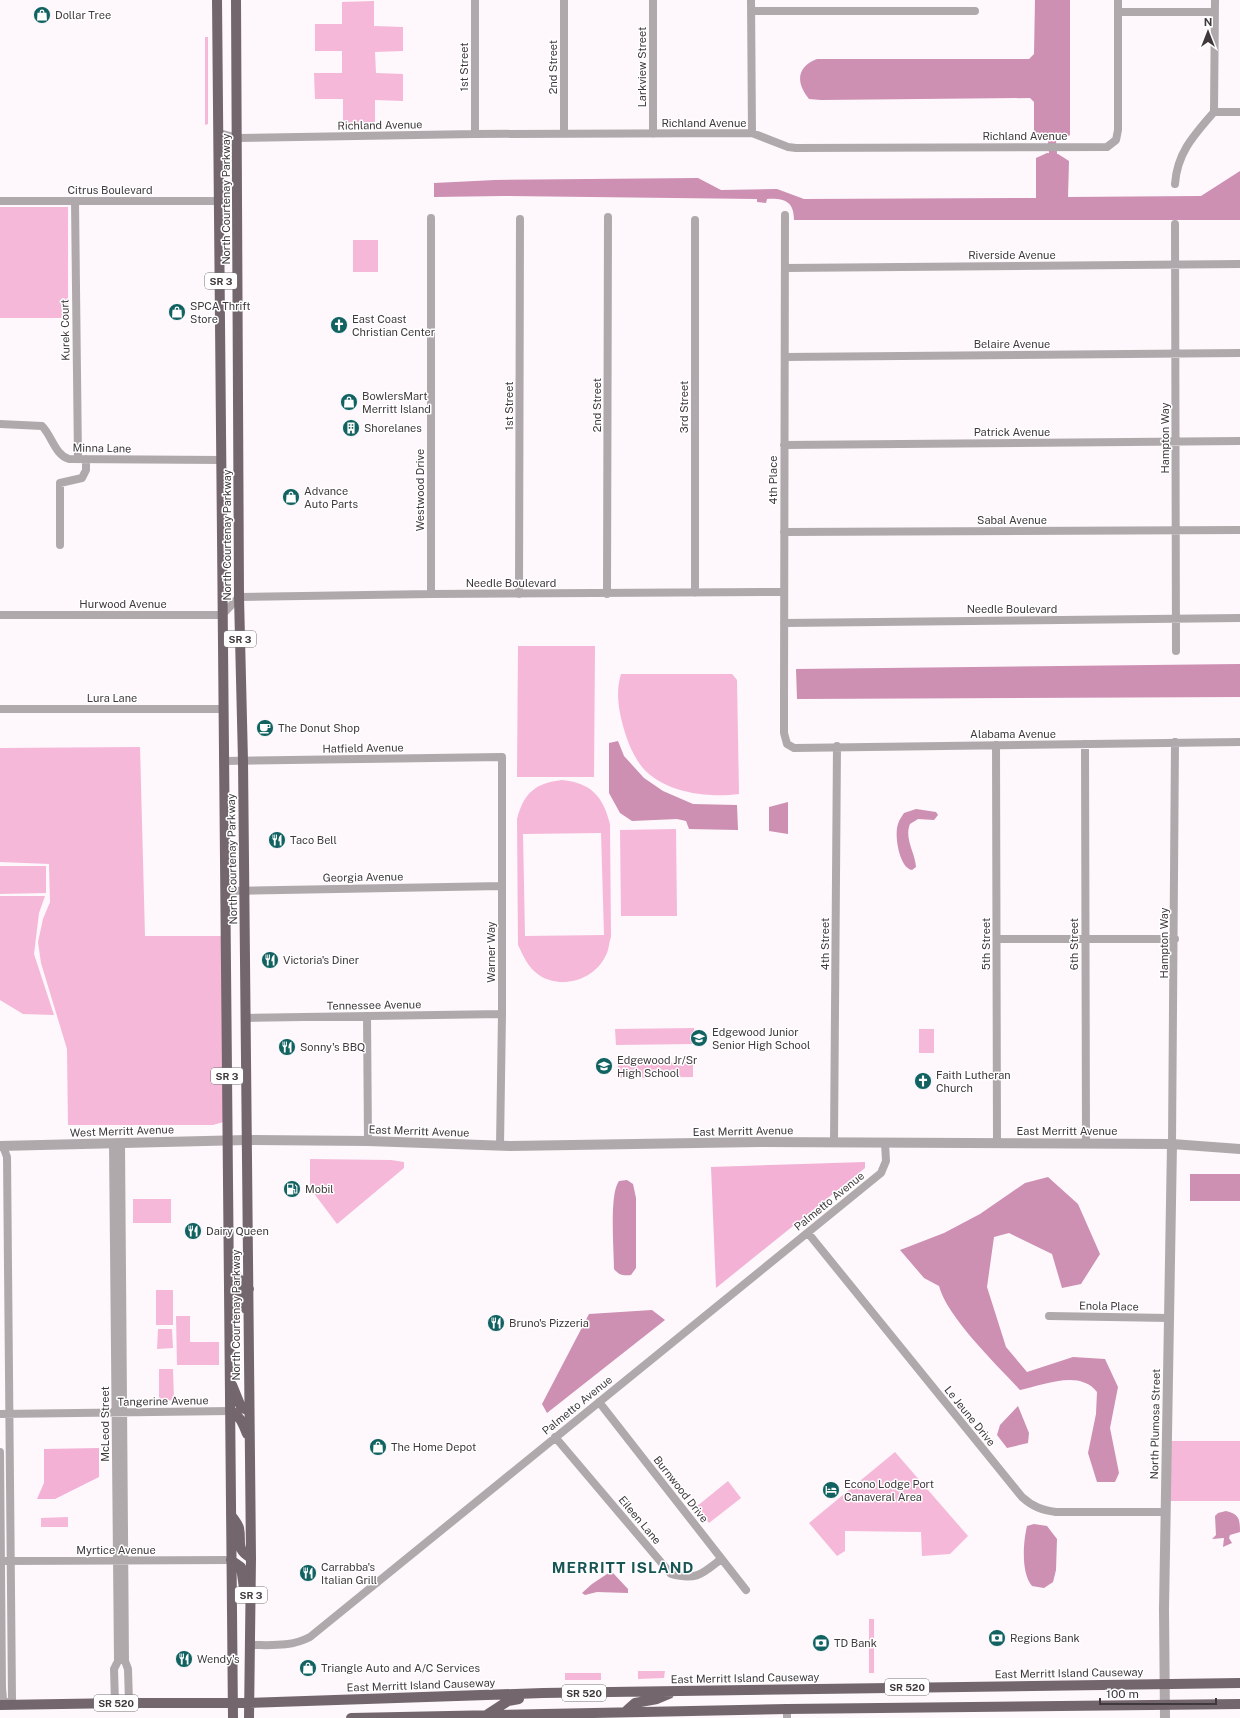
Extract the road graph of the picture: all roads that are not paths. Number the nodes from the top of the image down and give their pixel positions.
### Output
1 (218, 0) edge
2 (236, 0) edge
3 (475, 0) edge
4 (564, 0) edge
5 (653, 0) edge
6 (751, 0) edge
7 (1118, 0) edge
8 (1215, 0) edge
9 (751, 11) junction
10 (975, 11) dead end
11 (1118, 12) junction
12 (1215, 12) junction
13 (1214, 112) junction
14 (1240, 112) edge
15 (219, 133) junction
16 (752, 133) junction
17 (475, 134) junction
18 (564, 134) junction
19 (653, 134) junction
20 (238, 138) junction
21 (1175, 184) dead end
22 (0, 201) edge
23 (75, 201) junction
24 (220, 201) junction
25 (785, 215) dead end
26 (608, 217) dead end
27 (431, 218) dead end
28 (520, 219) dead end
29 (695, 220) dead end
30 (1175, 224) dead end
31 (1240, 264) edge
32 (1176, 265) junction
33 (785, 268) junction
34 (1240, 353) edge
35 (1176, 354) junction
36 (785, 356) junction
37 (0, 424) edge
38 (1240, 441) edge
39 (1176, 442) junction
40 (784, 445) junction
41 (82, 459) junction
42 (221, 460) junction
43 (1240, 530) edge
44 (1176, 531) junction
45 (784, 532) junction
46 (60, 545) dead end
47 (784, 592) junction
48 (695, 593) junction
49 (430, 594) junction
50 (519, 594) junction
51 (607, 594) junction
52 (239, 597) junction
53 (0, 615) edge
54 (222, 615) junction
55 (1176, 618) junction
56 (1240, 618) edge
57 (784, 623) junction
58 (1176, 651) dead end
59 (0, 709) edge
60 (223, 709) junction
61 (1176, 742) junction
62 (1240, 742) edge
63 (787, 744) joint
64 (1085, 744) junction
65 (996, 745) junction
66 (837, 746) junction
67 (502, 757) joint
68 (224, 761) junction
69 (243, 761) junction
70 (502, 886) junction
71 (225, 891) junction
72 (244, 891) junction
73 (1085, 938) junction
74 (1175, 939) junction
75 (997, 940) junction
76 (502, 1014) junction
77 (366, 1016) junction
78 (245, 1018) junction
79 (227, 1140) junction
80 (246, 1140) junction
81 (368, 1140) junction
82 (834, 1142) junction
83 (885, 1143) junction
84 (997, 1143) junction
85 (117, 1144) junction
86 (1086, 1144) junction
87 (1172, 1144) junction
88 (500, 1146) junction
89 (1, 1147) edge
90 (1240, 1149) edge
91 (3, 1214) edge
92 (808, 1233) junction
93 (228, 1257) junction
94 (229, 1284) junction
95 (249, 1289) junction
96 (249, 1315) junction
97 (1049, 1316) dead end
98 (1169, 1318) junction
99 (230, 1377) junction
100 (599, 1402) junction
101 (230, 1411) junction
102 (249, 1411) junction
103 (119, 1412) junction
104 (4, 1414) edge
105 (249, 1437) junction
106 (555, 1437) junction
107 (0, 1452) edge
108 (5, 1507) junction
109 (1166, 1512) junction
110 (231, 1515) junction
111 (251, 1558) junction
112 (721, 1559) junction
113 (231, 1560) junction
114 (1, 1561) edge
115 (10, 1561) junction
116 (120, 1561) junction
117 (746, 1590) dead end
118 (251, 1600) junction
119 (251, 1645) junction
120 (2, 1647) junction
121 (11, 1647) junction
122 (1240, 1683) edge
123 (1165, 1684) junction
124 (674, 1692) junction
125 (543, 1693) junction
126 (115, 1703) junction
127 (129, 1703) junction
128 (233, 1703) junction
129 (250, 1703) junction
130 (1240, 1704) edge
131 (4, 1705) edge
132 (1166, 1705) junction
133 (787, 1713) edge
134 (488, 1714) junction
135 (625, 1715) edge
136 (233, 1718) edge
137 (249, 1718) edge
138 (351, 1718) edge
139 (1165, 1718) edge

1 - 15 main road, North Courtenay Parkway / SR 3
2 - 20 main road, North Courtenay Parkway / SR 3
3 - 17 street, 1st Street
4 - 18 street, 2nd Street
5 - 19 street, Larkview Street
6 - 9 street
7 - 11 street, Richland Avenue
8 - 12 street
9 - 10 street
9 - 16 street
11 - 12 street
11 - 16 street, Richland Avenue
12 - 13 street
13 - 14 street
13 - 21 street
15 - 20 street, Richland Avenue
15 - 24 main road, North Courtenay Parkway / SR 3
16 - 19 street, Richland Avenue
17 - 18 street, Richland Avenue
17 - 20 street, Richland Avenue
18 - 19 street, Richland Avenue
20 - 52 main road, North Courtenay Parkway / SR 3
22 - 23 street, Citrus Boulevard
23 - 24 street, Citrus Boulevard
23 - 41 street, Kurek Court
24 - 42 main road, North Courtenay Parkway / SR 3
25 - 33 street, 4th Place
26 - 51 street, 2nd Street
27 - 49 street, Westwood Drive
28 - 50 street, 1st Street
29 - 48 street, 3rd Street
30 - 32 street, Hampton Way
31 - 32 street, Riverside Avenue
32 - 33 street, Riverside Avenue
32 - 35 street, Hampton Way
33 - 36 street, 4th Place
34 - 35 street, Belaire Avenue
35 - 36 street, Belaire Avenue
35 - 39 street, Hampton Way
36 - 40 street, 4th Place
37 - 41 street, Minna Lane
38 - 39 street, Patrick Avenue
39 - 40 street, Patrick Avenue
39 - 44 street, Hampton Way
40 - 45 street, 4th Place
41 - 42 street, Minna Lane
41 - 46 street, Kurek Court
42 - 54 main road, North Courtenay Parkway / SR 3
43 - 44 street, Sabal Avenue
44 - 45 street, Sabal Avenue
44 - 55 street, Hampton Way
45 - 47 street, 4th Place
47 - 48 street, Needle Boulevard
47 - 57 street, 4th Place
48 - 51 street, Needle Boulevard
49 - 50 street, Needle Boulevard
49 - 52 street, Needle Boulevard
50 - 51 street, Needle Boulevard
52 - 54 street
52 - 69 main road, North Courtenay Parkway / SR 3
53 - 54 street, Hurwood Avenue
54 - 60 main road, North Courtenay Parkway / SR 3
55 - 56 street, Needle Boulevard
55 - 57 street, Needle Boulevard
55 - 58 street, Hampton Way
57 - 63 street, 4th Place
59 - 60 street, Lura Lane
60 - 68 main road, North Courtenay Parkway / SR 3
61 - 62 street, Alabama Avenue
61 - 64 street, Alabama Avenue
61 - 74 street, Hampton Way
63 - 66 street, Alabama Avenue
64 - 65 street, Alabama Avenue
64 - 73 street, 6th Street
65 - 66 street, Alabama Avenue
65 - 75 street, 5th Street
66 - 82 street, 4th Street
67 - 69 street, Hatfield Avenue
67 - 70 street, Warner Way
68 - 69 street, Hatfield Avenue
68 - 71 main road, North Courtenay Parkway / SR 3
69 - 72 main road, North Courtenay Parkway / SR 3
70 - 72 street, Georgia Avenue
70 - 76 street, Warner Way
71 - 72 street, Georgia Avenue
71 - 79 main road, North Courtenay Parkway / SR 3
72 - 78 main road, North Courtenay Parkway / SR 3
73 - 74 street
73 - 75 street
73 - 86 street, 6th Street
74 - 87 street, Hampton Way
75 - 84 street, 5th Street
76 - 77 street, Tennessee Avenue
76 - 88 street, Warner Way
77 - 78 street, Tennessee Avenue
77 - 81 street
78 - 80 main road, North Courtenay Parkway / SR 3
79 - 80 street, West Merritt Avenue
79 - 85 street, West Merritt Avenue
79 - 93 main road, North Courtenay Parkway / SR 3
80 - 81 street, East Merritt Avenue
80 - 95 main road, North Courtenay Parkway / SR 3
81 - 88 street, East Merritt Avenue
82 - 83 street, East Merritt Avenue
82 - 88 street, East Merritt Avenue
83 - 84 street, East Merritt Avenue
83 - 92 street, Palmetto Avenue
84 - 86 street, East Merritt Avenue
85 - 89 street, West Merritt Avenue
85 - 103 street, McLeod Street
86 - 87 street, East Merritt Avenue
87 - 90 street, East Merritt Avenue
87 - 98 street, North Plumosa Street
89 - 91 street
91 - 104 street
92 - 100 street, Palmetto Avenue
92 - 109 street, Le Jeune Drive
93 - 94 main road, North Courtenay Parkway / SR 3
93 - 95 main road
94 - 96 main road
94 - 99 main road, North Courtenay Parkway / SR 3
95 - 96 main road, North Courtenay Parkway / SR 3
96 - 102 main road, North Courtenay Parkway / SR 3
97 - 98 street, Enola Place
98 - 109 street, North Plumosa Street
99 - 101 main road, North Courtenay Parkway / SR 3
99 - 102 main road
100 - 106 street, Palmetto Avenue
100 - 112 street, Burnwood Drive
101 - 103 street, Tangerine Avenue
101 - 105 main road
101 - 110 main road, North Courtenay Parkway / SR 3
102 - 105 main road, North Courtenay Parkway / SR 3
103 - 104 street, Tangerine Avenue
103 - 116 street, McLeod Street
104 - 108 street
105 - 111 main road, North Courtenay Parkway / SR 3
106 - 112 street, Eileen Lane
106 - 119 street, Palmetto Avenue
107 - 108 street
108 - 114 street
108 - 115 street
109 - 123 street, North Plumosa Street
110 - 111 main road
110 - 113 main road, North Courtenay Parkway / SR 3
111 - 118 main road, North Courtenay Parkway / SR 3
112 - 117 street, Burnwood Drive
113 - 116 street, Myrtice Avenue
113 - 118 main road
113 - 128 main road, North Courtenay Parkway / SR 3
114 - 115 street, Myrtice Avenue
114 - 120 street
115 - 116 street, Myrtice Avenue
115 - 121 street
116 - 126 street, McLeod Street
116 - 127 street, McLeod Street
118 - 119 main road, North Courtenay Parkway / SR 3
119 - 129 main road, North Courtenay Parkway / SR 3
120 - 121 street
120 - 131 street
121 - 131 street
122 - 123 main road, East Merritt Island Causeway / SR 520
123 - 124 main road, East Merritt Island Causeway / SR 520
123 - 132 street, North Plumosa Street
124 - 125 main road, East Merritt Island Causeway / SR 520
124 - 135 main road
125 - 129 main road, East Merritt Island Causeway / SR 520
125 - 134 main road
126 - 127 main road, SR 520
126 - 131 main road, SR 520
127 - 128 main road, SR 520
128 - 129 main road, SR 520
128 - 136 main road, North Courtenay Parkway / SR 3
129 - 137 main road, North Courtenay Parkway / SR 3
130 - 132 main road, SR 520
132 - 133 main road, SR 520
132 - 139 street, North Plumosa Street
133 - 135 main road, SR 520
134 - 135 main road, SR 520
134 - 138 main road, SR 520

